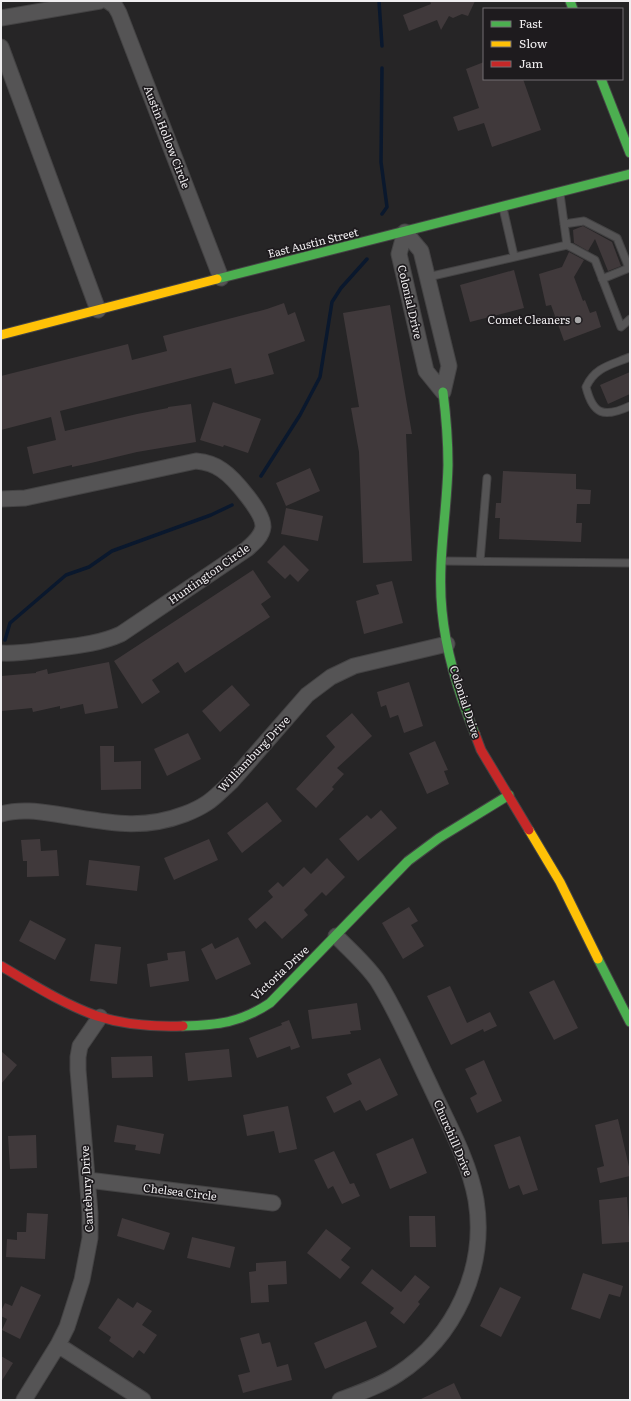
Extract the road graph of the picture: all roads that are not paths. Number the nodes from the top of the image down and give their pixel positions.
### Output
1 (100, 1) edge
2 (108, 1) edge
3 (1, 18) edge
4 (1, 48) edge
5 (601, 80) edge
6 (630, 153) edge
7 (630, 174) edge
8 (560, 192) junction
9 (503, 207) junction
10 (564, 224) junction
11 (405, 232) junction
12 (567, 245) junction
13 (514, 256) junction
14 (630, 269) edge
15 (428, 277) junction
16 (221, 278) junction
17 (602, 279) junction
18 (98, 310) junction
19 (630, 319) edge
20 (1, 335) edge
21 (630, 357) edge
22 (444, 392) junction
23 (630, 406) edge
24 (487, 478) dead end
25 (1, 499) edge
26 (441, 561) junction
27 (480, 561) junction
28 (630, 563) edge
29 (447, 644) junction
30 (1, 653) edge
31 (509, 795) junction
32 (1, 814) edge
33 (336, 936) junction
34 (1, 966) edge
35 (100, 1017) junction
36 (630, 1022) edge
37 (88, 1180) junction
38 (272, 1203) dead end
39 (58, 1345) junction
40 (24, 1400) edge
41 (143, 1400) edge
42 (340, 1400) edge

1 - 3 street
2 - 16 street, Austin Hollow Circle
4 - 18 street
5 - 6 street
7 - 8 street, East Austin Street
8 - 9 street, East Austin Street
8 - 10 lane
9 - 11 street, East Austin Street
9 - 13 lane
10 - 12 lane
10 - 14 lane
11 - 15 street, Colonial Drive
11 - 16 street, East Austin Street
11 - 22 street, Colonial Drive
12 - 13 lane
12 - 17 lane
13 - 15 lane
14 - 17 lane
15 - 22 street, Colonial Drive
16 - 18 street, East Austin Street
17 - 19 lane
18 - 20 street, East Austin Street
21 - 23 lane
22 - 26 street, Colonial Drive
24 - 27 lane
25 - 30 street, Huntington Circle
26 - 27 lane
26 - 29 street, Colonial Drive
27 - 28 lane
29 - 31 street, Colonial Drive
29 - 32 street, Williamburg Drive
31 - 33 street, Victoria Drive
31 - 36 street, Colonial Drive
33 - 35 street, Victoria Drive
33 - 42 street, Churchill Drive
34 - 35 street, Victoria Drive
35 - 37 street, Cantebury Drive
37 - 38 street, Chelsea Circle
37 - 39 street, Cantebury Drive
39 - 40 street, Cantebury Drive
39 - 41 street

